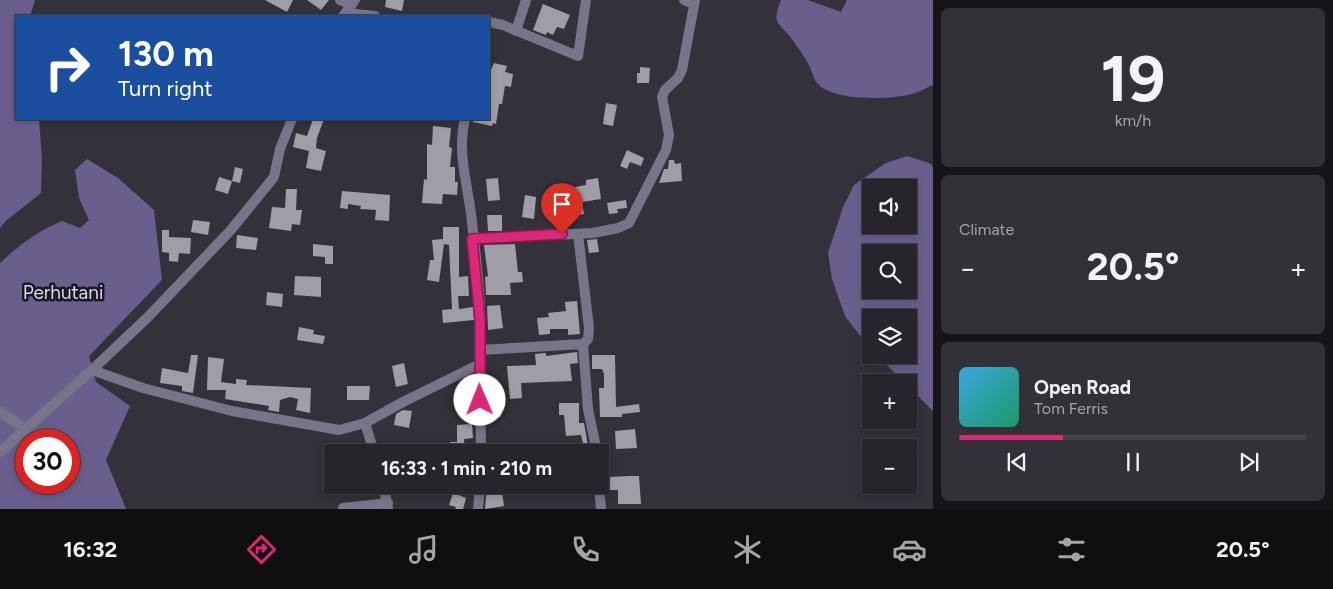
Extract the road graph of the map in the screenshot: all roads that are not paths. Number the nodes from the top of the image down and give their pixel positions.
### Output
1 (340, 0) edge
2 (526, 0) edge
3 (586, 0) edge
4 (691, 1) edge
5 (349, 9) edge
6 (371, 15) edge
7 (490, 22) edge
8 (516, 31) junction
9 (292, 120) edge
10 (465, 120) edge
11 (578, 234) junction
12 (472, 239) junction
13 (583, 344) junction
14 (480, 350) junction
15 (480, 364) junction
16 (92, 370) junction
17 (0, 412) edge
18 (365, 423) junction
19 (25, 428) junction
20 (372, 444) edge
21 (481, 444) edge
22 (595, 444) edge
23 (0, 452) edge
24 (479, 494) edge
25 (600, 494) edge
26 (388, 506) edge
27 (343, 508) edge
28 (478, 509) edge
29 (601, 509) edge

1 - 5 street
2 - 8 street
3 - 8 street
4 - 11 street
5 - 6 street
7 - 8 street
9 - 16 street
10 - 12 street
11 - 12 street
11 - 13 street
12 - 14 street
13 - 14 street
13 - 22 street
14 - 15 street
15 - 18 street
15 - 21 street
16 - 18 street
16 - 19 street
17 - 19 street
18 - 20 street
19 - 23 street
24 - 28 street
25 - 29 street
26 - 27 street

